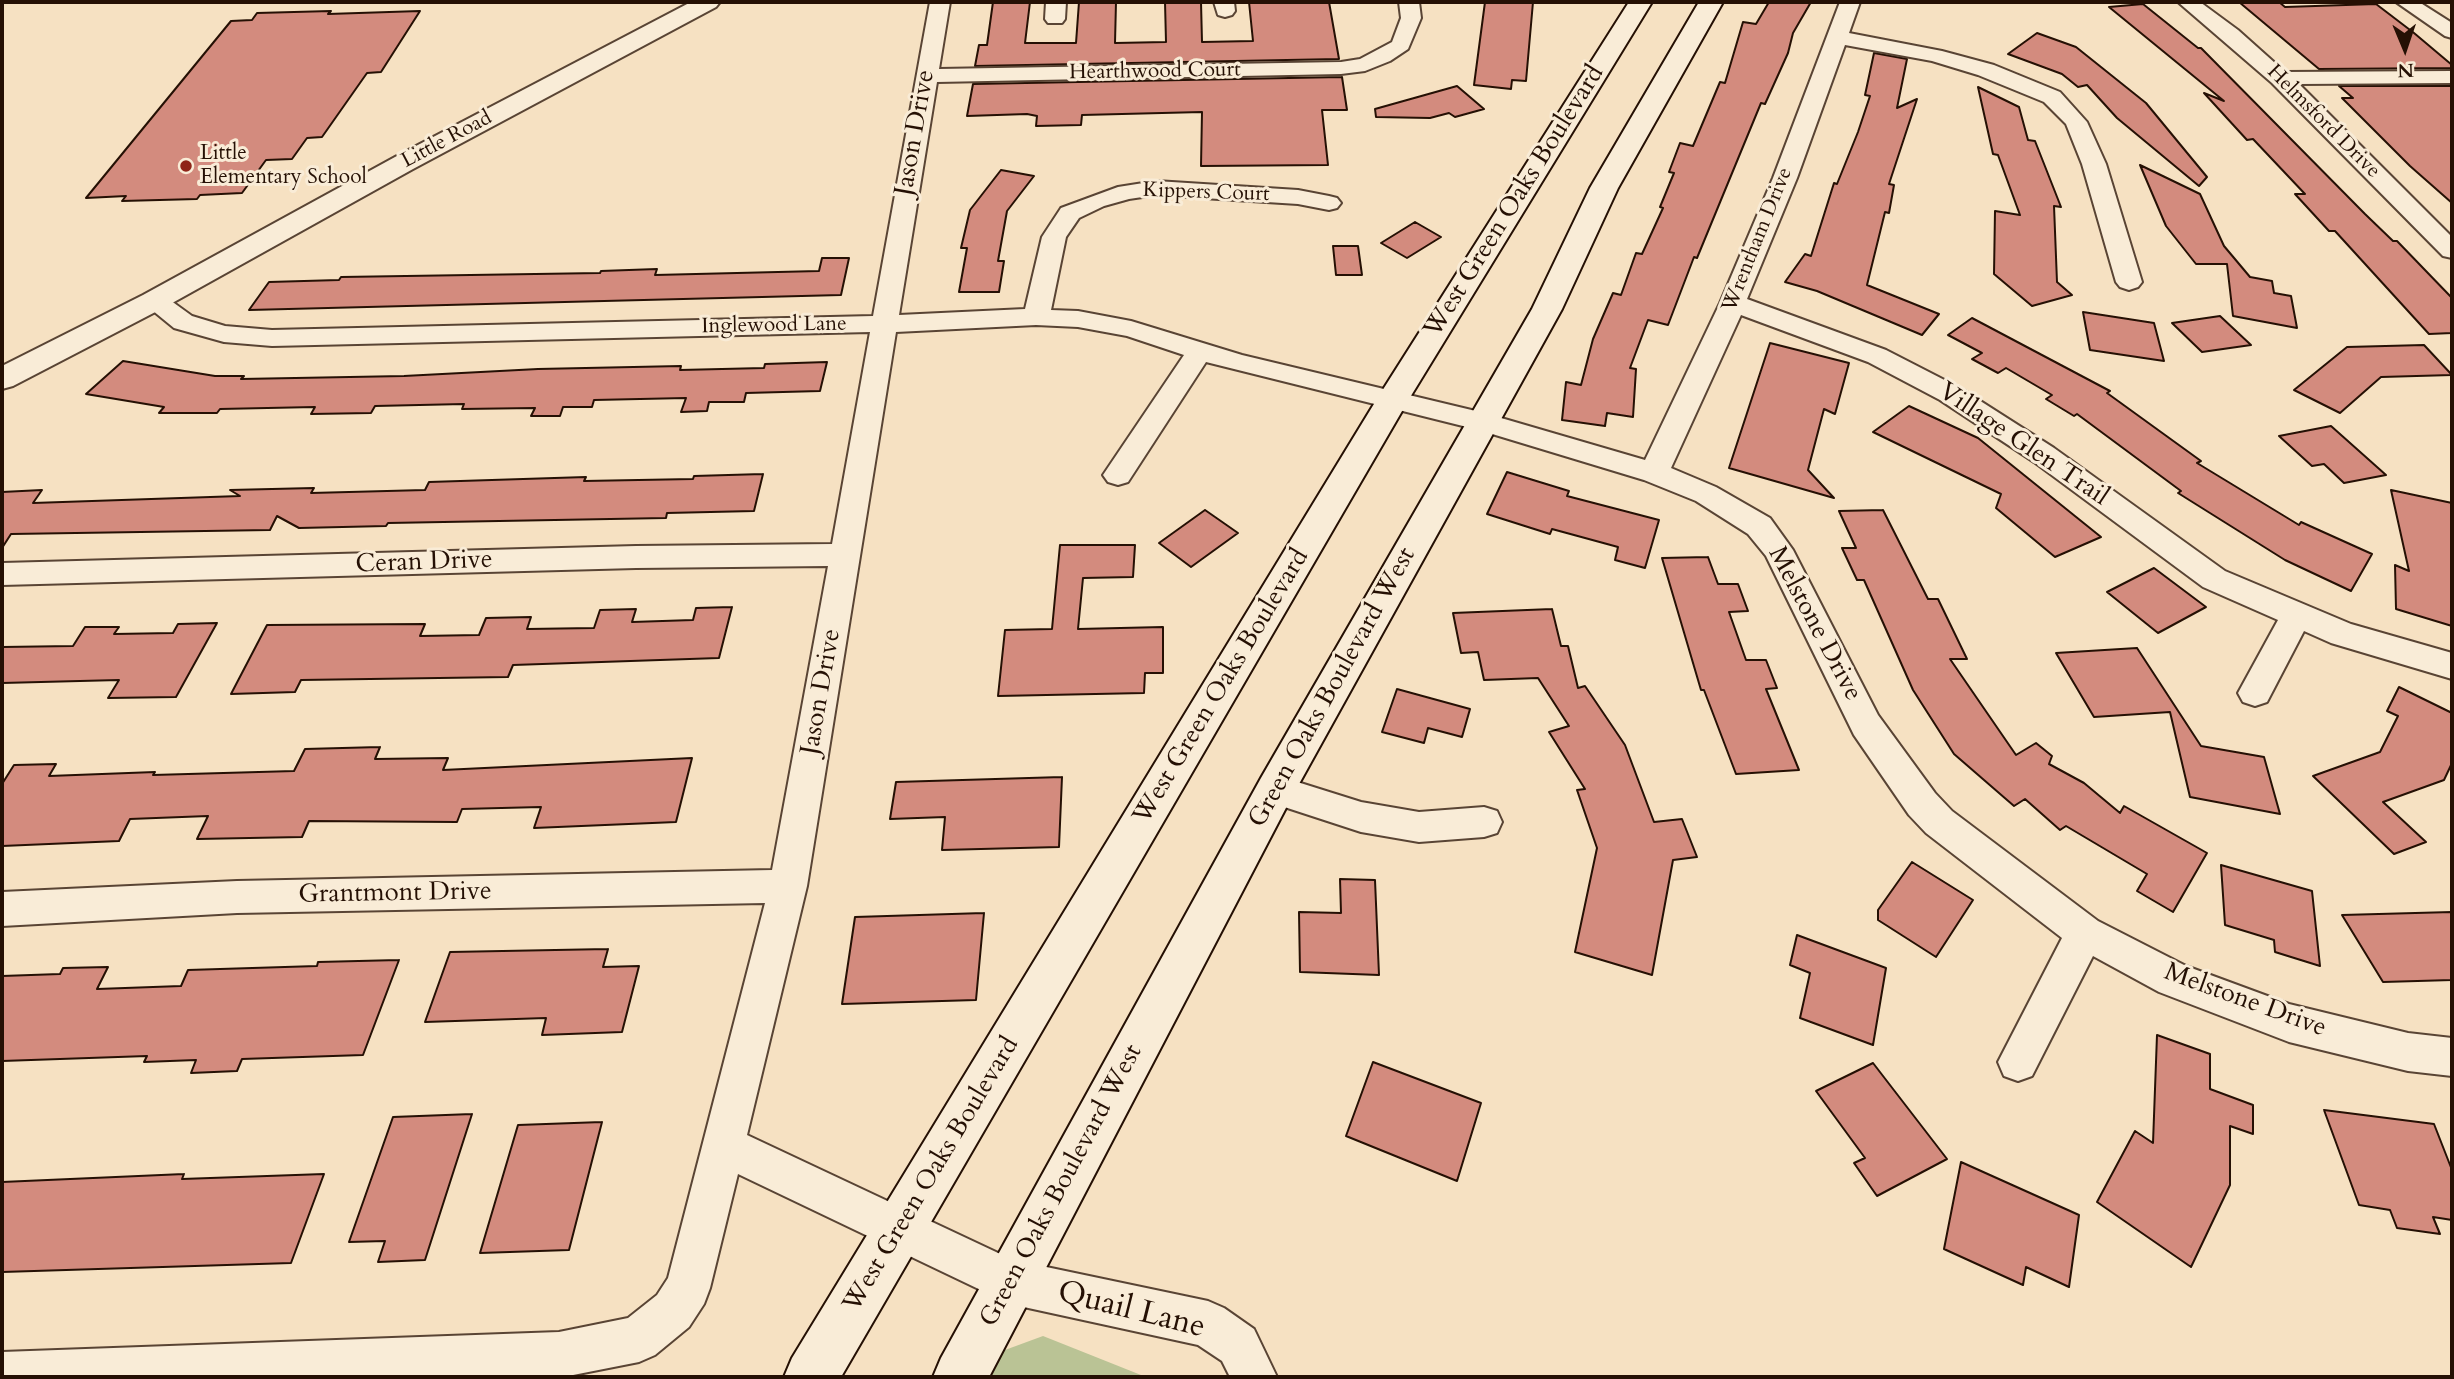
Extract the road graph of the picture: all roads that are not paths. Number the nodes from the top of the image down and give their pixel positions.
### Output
1 (708, 2) edge
2 (940, 2) edge
3 (1409, 2) edge
4 (1640, 2) edge
5 (1711, 2) edge
6 (1850, 2) edge
7 (2188, 2) edge
8 (2406, 2) edge
9 (2452, 32) edge
10 (1837, 37) junction
11 (926, 76) junction
12 (2452, 77) edge
13 (2280, 78) junction
14 (1329, 203) dead end
15 (2452, 251) edge
16 (2129, 282) dead end
17 (154, 301) junction
18 (1734, 303) junction
19 (1036, 317) junction
20 (884, 324) junction
21 (1200, 351) junction
22 (2, 379) edge
23 (1393, 399) junction
24 (1484, 422) junction
25 (1654, 473) junction
26 (1118, 475) dead end
27 (847, 555) junction
28 (2, 575) edge
29 (2297, 614) junction
30 (2452, 666) edge
31 (2255, 693) dead end
32 (1275, 790) junction
33 (1484, 822) dead end
34 (788, 886) junction
35 (2, 909) edge
36 (2085, 933) junction
37 (2452, 1057) edge
38 (2018, 1062) dead end
39 (722, 1145) junction
40 (900, 1230) junction
41 (1010, 1282) junction
42 (274, 1372) edge
43 (2, 1375) edge
44 (811, 1377) edge
45 (960, 1377) edge
46 (1254, 1377) edge

1 - 17 main road, Little Road
2 - 11 street, Jason Drive
3 - 11 street, Hearthwood Court
4 - 23 main road, West Green Oaks Boulevard
5 - 24 main road, Green Oaks Boulevard West
6 - 10 street, Wrentham Drive
7 - 13 street, Helmsford Drive
8 - 9 street
10 - 16 street
10 - 18 street, Wrentham Drive
11 - 20 street, Jason Drive
12 - 13 street
13 - 15 street, Helmsford Drive
14 - 19 street, Kippers Court
17 - 20 street, Inglewood Lane
17 - 22 main road, Little Road
18 - 25 street, Wrentham Drive
18 - 29 street, Village Glen Trail
19 - 20 street, Inglewood Lane
19 - 21 street, Inglewood Lane
20 - 27 street, Jason Drive
21 - 23 street, Inglewood Lane
21 - 26 street
23 - 24 street, Melstone Drive
23 - 40 main road, West Green Oaks Boulevard
24 - 25 street, Melstone Drive
24 - 32 main road, Green Oaks Boulevard West
25 - 36 street, Melstone Drive
27 - 28 street, Ceran Drive
27 - 34 street, Jason Drive
29 - 30 street, Village Glen Trail
29 - 31 street
32 - 33 street
32 - 41 main road, Green Oaks Boulevard West
34 - 35 street, Grantmont Drive
34 - 39 street, Jason Drive
36 - 37 street, Melstone Drive
36 - 38 street
39 - 40 street, Quail Lane
39 - 42 street, Jason Drive
40 - 41 street, Quail Lane
40 - 44 main road, West Green Oaks Boulevard
41 - 45 main road, Green Oaks Boulevard West
41 - 46 street, Quail Lane
42 - 43 street, Jason Drive

